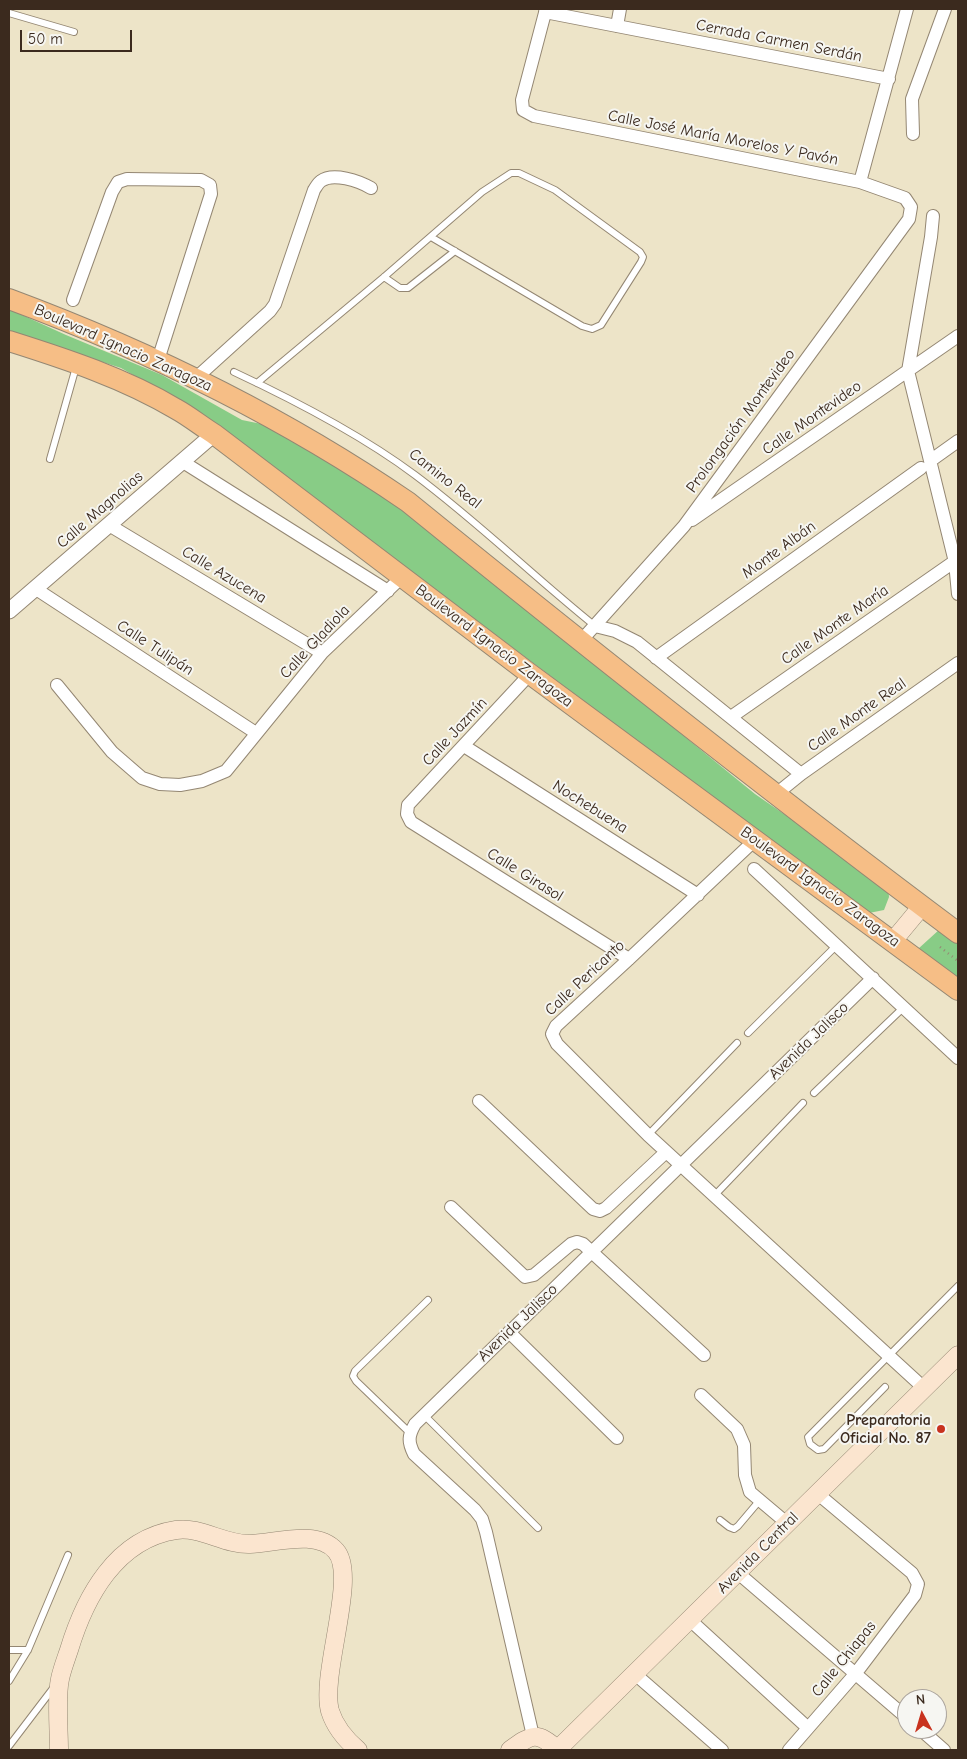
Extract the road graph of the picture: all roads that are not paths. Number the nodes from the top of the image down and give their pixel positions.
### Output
1 (620, 9) edge
2 (907, 9) edge
3 (945, 9) edge
4 (545, 10) edge
5 (9, 13) edge
6 (617, 26) junction
7 (74, 32) dead end
8 (889, 79) junction
9 (913, 134) dead end
10 (860, 182) junction
11 (371, 188) dead end
12 (911, 207) joint
13 (933, 216) dead end
14 (431, 237) junction
15 (455, 251) junction
16 (384, 277) junction
17 (9, 299) edge
18 (73, 300) dead end
19 (958, 336) edge
20 (9, 341) edge
21 (158, 360) junction
22 (77, 363) junction
23 (908, 371) junction
24 (234, 372) dead end
25 (196, 378) junction
26 (257, 383) junction
27 (214, 434) junction
28 (958, 441) edge
29 (50, 459) dead end
30 (183, 462) junction
31 (926, 464) junction
32 (109, 525) junction
33 (684, 526) junction
34 (957, 560) edge
35 (395, 584) junction
36 (36, 590) junction
37 (958, 594) edge
38 (9, 611) edge
39 (595, 626) junction
40 (580, 642) junction
41 (322, 653) junction
42 (656, 658) junction
43 (958, 663) edge
44 (530, 674) junction
45 (57, 684) dead end
46 (731, 717) junction
47 (256, 733) junction
48 (464, 746) junction
49 (801, 774) junction
50 (775, 795) junction
51 (407, 814) joint
52 (755, 840) junction
53 (754, 868) dead end
54 (698, 895) junction
55 (922, 906) junction
56 (958, 934) edge
57 (893, 941) junction
58 (836, 946) junction
59 (629, 960) junction
60 (873, 978) junction
61 (958, 990) edge
62 (904, 1007) junction
63 (748, 1033) dead end
64 (736, 1043) dead end
65 (958, 1058) edge
66 (814, 1093) dead end
67 (479, 1101) dead end
68 (804, 1103) dead end
69 (648, 1135) junction
70 (666, 1152) junction
71 (681, 1166) junction
72 (714, 1196) junction
73 (451, 1206) dead end
74 (592, 1251) junction
75 (958, 1286) edge
76 (428, 1300) dead end
77 (509, 1332) junction
78 (704, 1355) dead end
79 (888, 1355) junction
80 (958, 1355) edge
81 (885, 1387) dead end
82 (925, 1389) junction
83 (701, 1395) dead end
84 (424, 1415) junction
85 (410, 1433) junction
86 (618, 1438) dead end
87 (818, 1494) junction
88 (760, 1500) junction
89 (720, 1520) dead end
90 (788, 1524) junction
91 (538, 1528) dead end
92 (68, 1555) dead end
93 (738, 1573) junction
94 (690, 1620) junction
95 (9, 1650) edge
96 (28, 1650) junction
97 (856, 1673) junction
98 (635, 1674) junction
99 (59, 1680) junction
100 (9, 1681) edge
101 (897, 1709) edge
102 (808, 1728) junction
103 (533, 1736) junction
104 (931, 1739) edge
105 (9, 1746) edge
106 (60, 1750) edge
107 (358, 1750) edge
108 (510, 1750) edge
109 (558, 1750) edge
110 (722, 1750) edge
111 (789, 1750) edge
112 (944, 1750) edge

1 - 6 street
2 - 8 street
3 - 9 street
4 - 6 street, Cerrada Carmen Serdán
4 - 10 street, Calle José María Morelos Y Pavón
5 - 7 lane
6 - 8 street, Cerrada Carmen Serdán
8 - 10 street
10 - 12 street, Calle José María Morelos Y Pavón
11 - 25 street
12 - 33 street, Prolongación Montevideo
13 - 23 street
14 - 15 lane
14 - 15 lane
14 - 16 lane
15 - 16 lane
16 - 26 lane
17 - 21 main road, Boulevard Ignacio Zaragoza
18 - 21 street
19 - 23 street, Calle Montevideo
20 - 22 main road, Boulevard Ignacio Zaragoza
21 - 25 main road, Boulevard Ignacio Zaragoza
22 - 27 main road, Boulevard Ignacio Zaragoza
22 - 29 lane
23 - 31 street
23 - 33 street, Calle Montevideo
24 - 26 lane, Camino Real
25 - 40 main road, Boulevard Ignacio Zaragoza
26 - 39 lane, Camino Real
27 - 30 street, Calle Magnolias
27 - 35 main road, Boulevard Ignacio Zaragoza
28 - 31 street, Monte Albán
30 - 32 street, Calle Magnolias
30 - 35 street
31 - 34 street
31 - 42 street, Monte Albán
32 - 36 street, Calle Magnolias
32 - 41 street, Calle Azucena
33 - 39 street, Prolongación Montevideo
34 - 37 street
34 - 46 street, Calle Monte María
35 - 41 street, Calle Gladiola
35 - 44 main road, Boulevard Ignacio Zaragoza
36 - 38 street, Calle Magnolias
36 - 47 street, Calle Tulipán
39 - 40 street, Prolongación Montevideo
39 - 42 street
40 - 50 main road, Boulevard Ignacio Zaragoza
41 - 47 street, Calle Gladiola
42 - 46 street
43 - 49 street, Calle Monte Real
44 - 48 street, Calle Jazmín
44 - 52 main road, Boulevard Ignacio Zaragoza
45 - 47 street, Calle Gladiola
46 - 49 street
48 - 51 street, Calle Jazmín
48 - 54 street, Nochebuena
49 - 50 street, Calle Monte Real
50 - 55 main road, Boulevard Ignacio Zaragoza
51 - 59 street, Calle Girasol
52 - 54 street, Calle Pericanto
52 - 57 main road, Boulevard Ignacio Zaragoza
53 - 58 street
54 - 59 street, Calle Pericanto
55 - 56 main road, Boulevard Ignacio Zaragoza
55 - 57 main road
57 - 61 main road, Boulevard Ignacio Zaragoza
58 - 60 street
58 - 63 lane
59 - 69 street, Calle Pericanto
60 - 62 street
60 - 71 street, Avenida Jalisco
62 - 65 street
62 - 66 lane
64 - 69 lane
67 - 70 street
68 - 72 lane
69 - 70 street, Calle Pericanto
70 - 71 street, Calle Pericanto
71 - 72 street, Calle Pericanto
71 - 74 street, Avenida Jalisco
72 - 79 street, Calle Pericanto
73 - 74 street
74 - 77 street, Avenida Jalisco
74 - 78 street
75 - 79 lane
76 - 85 lane
77 - 84 street, Avenida Jalisco
77 - 86 street
79 - 81 lane
79 - 82 street, Calle Pericanto
80 - 82 main road, Avenida Central
82 - 87 main road, Avenida Central
83 - 88 street
84 - 85 street, Avenida Jalisco
84 - 91 lane
85 - 103 street
87 - 90 main road, Avenida Central
87 - 97 street, Calle Chiapas
88 - 89 lane
88 - 90 street
90 - 93 main road, Avenida Central
92 - 96 lane
93 - 94 main road, Avenida Central
93 - 97 street
94 - 98 main road, Avenida Central
94 - 102 street
95 - 96 lane
96 - 100 lane
97 - 101 street
97 - 102 street, Calle Chiapas
98 - 109 main road, Avenida Central
98 - 110 street
99 - 105 lane
99 - 106 main road
99 - 107 main road
102 - 111 street, Calle Chiapas
103 - 108 main road
103 - 109 main road
104 - 112 street

